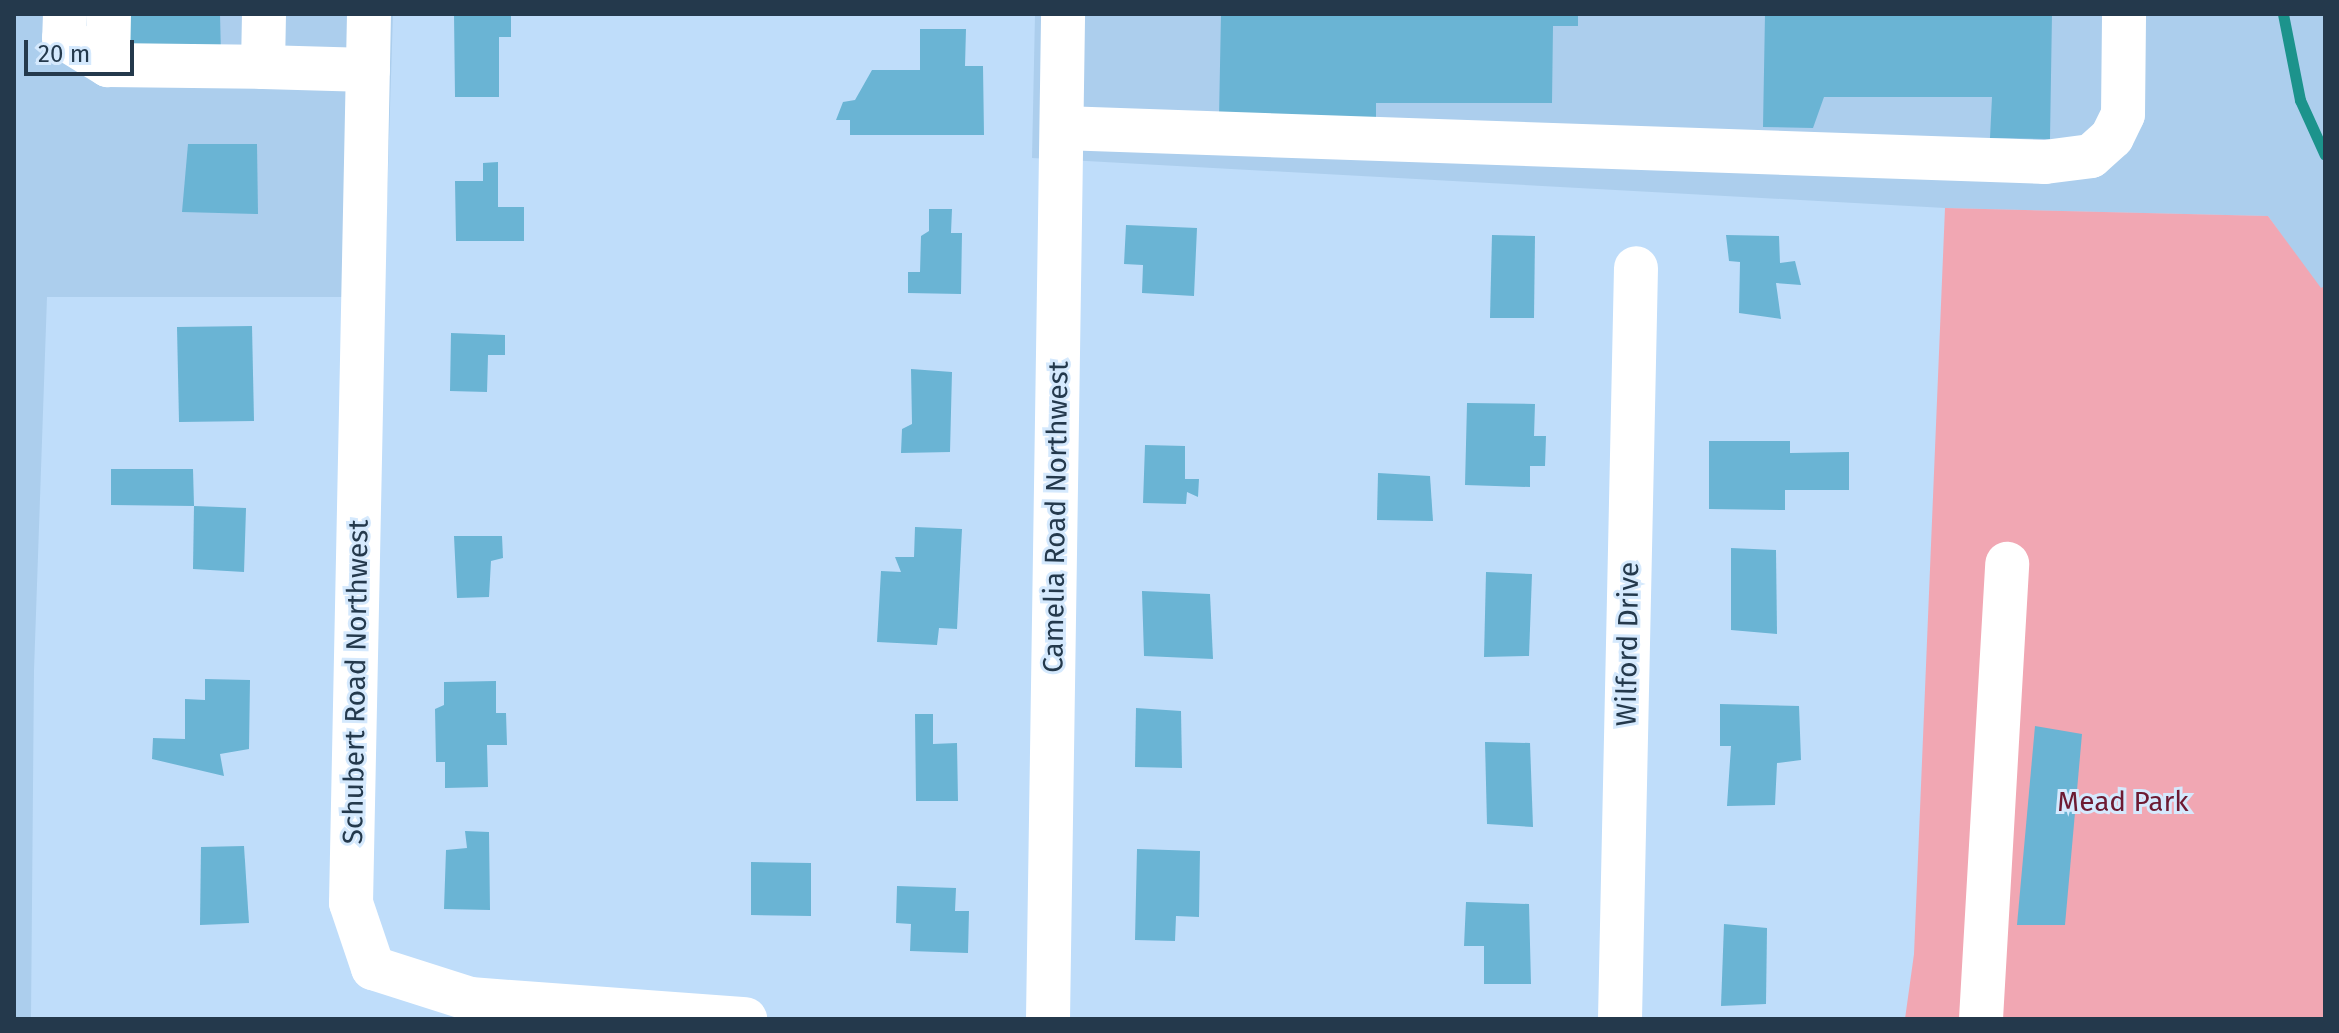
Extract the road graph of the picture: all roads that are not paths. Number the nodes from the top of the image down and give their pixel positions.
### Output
1 (65, 14) edge
2 (109, 14) edge
3 (264, 14) edge
4 (369, 14) edge
5 (1063, 14) edge
6 (2124, 14) edge
7 (108, 65) junction
8 (263, 67) junction
9 (368, 70) junction
10 (1062, 128) junction
11 (1636, 268) dead end
12 (2007, 564) dead end
13 (745, 1019) edge
14 (1048, 1019) edge
15 (1620, 1019) edge
16 (1981, 1019) edge

1 - 7 street
2 - 7 street
3 - 8 street
4 - 9 street, Schubert Road Northwest
5 - 10 street, Camelia Road Northwest
6 - 10 street
7 - 8 street
8 - 9 street
9 - 13 street, Schubert Road Northwest
10 - 14 street, Camelia Road Northwest
11 - 15 street, Wilford Drive
12 - 16 street

